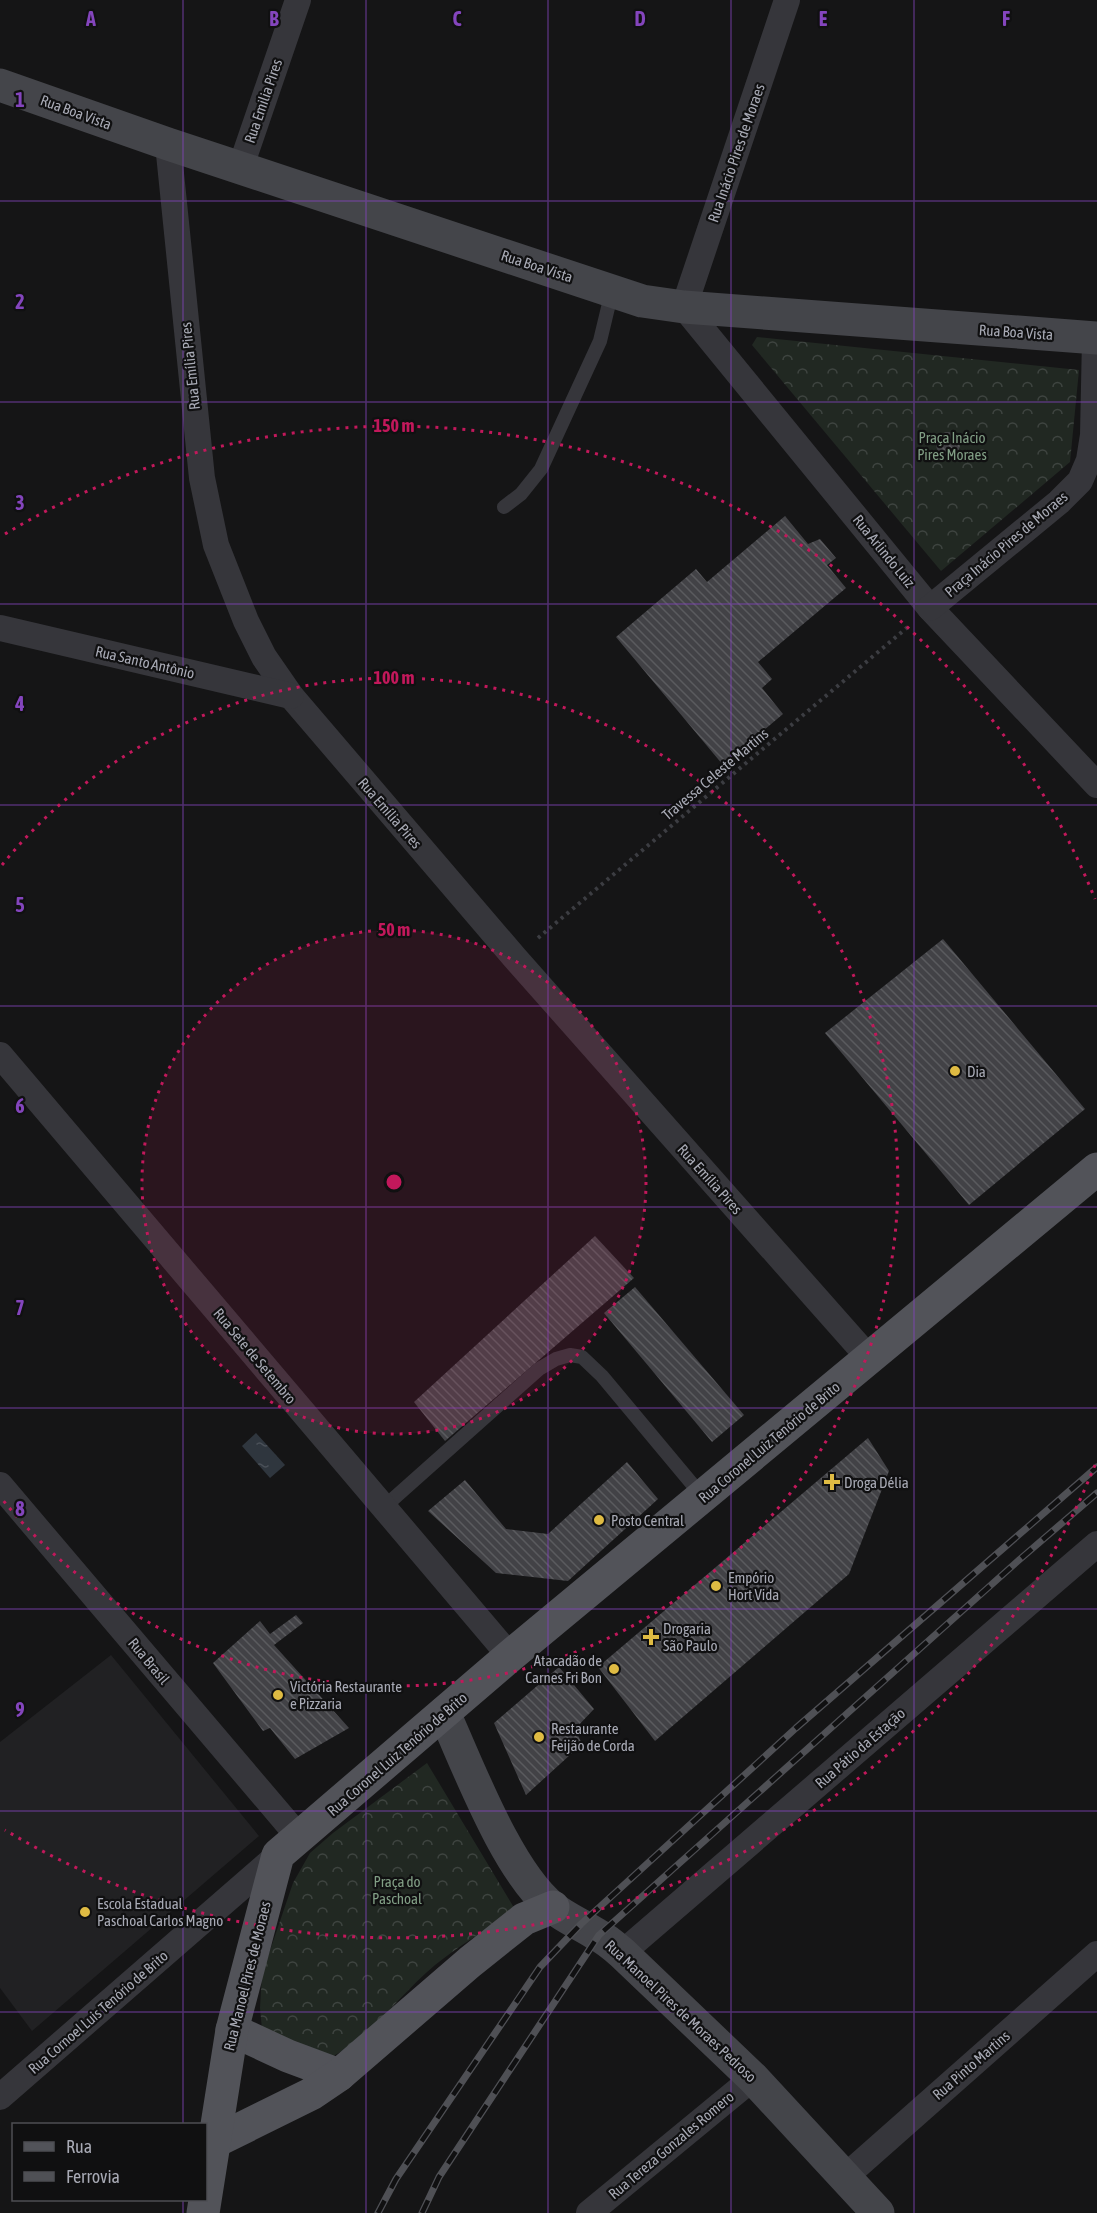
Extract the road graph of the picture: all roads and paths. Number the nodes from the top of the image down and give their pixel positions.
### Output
1 (298, 0) edge
2 (787, 0) edge
3 (0, 85) edge
4 (168, 144) junction
5 (240, 169) junction
6 (612, 291) junction
7 (684, 306) junction
8 (1096, 338) edge
9 (504, 507) dead end
10 (930, 608) junction
11 (0, 628) edge
12 (291, 696) junction
13 (1097, 785) edge
14 (515, 958) junction
15 (0, 1055) edge
16 (1097, 1169) edge
17 (870, 1359) junction
18 (0, 1485) edge
19 (703, 1497) junction
20 (383, 1508) junction
21 (1097, 1544) edge
22 (510, 1656) junction
23 (444, 1713) junction
24 (288, 1846) junction
25 (553, 1907) junction
26 (622, 1953) junction
27 (1097, 1954) edge
28 (232, 2030) junction
29 (339, 2075) junction
30 (753, 2078) junction
31 (0, 2097) edge
32 (214, 2142) junction
33 (207, 2170) edge
34 (846, 2176) junction
35 (589, 2213) edge
36 (878, 2213) edge

1 - 5 street, Rua Emilia Pires
2 - 7 street, Rua Inácio Pires de Moraes
3 - 4 main road, Rua Boa Vista
4 - 5 main road, Rua Boa Vista
4 - 12 street, Rua Emília Pires
5 - 6 main road, Rua Boa Vista
6 - 7 main road, Rua Boa Vista
6 - 9 lane
7 - 8 main road, Rua Boa Vista
7 - 10 street, Rua Arlindo Luiz
8 - 10 street, Praça Inácio Pires de Moraes
10 - 13 street, Rua Arlindo Luiz
10 - 14 path, Travessa Celeste Martins
11 - 12 street, Rua Santo Antônio
12 - 14 street, Rua Emília Pires
14 - 17 street, Rua Emília Pires
15 - 20 street, Rua Sete de Setembro
16 - 17 main road, Rua Coronel Luiz Tenório de Brito
17 - 19 main road, Rua Coronel Luiz Tenório de Brito
18 - 24 street, Rua Brasil
19 - 20 lane
19 - 22 main road, Rua Coronel Luiz Tenório de Brito
20 - 22 street, Rua Sete de Setembro
21 - 26 street, Rua Pátio da Estação
22 - 23 main road, Rua Coronel Luiz Tenório de Brito
23 - 24 main road, Rua Coronel Luiz Tenório de Brito
23 - 25 main road, Rua Manoel Pires de Moraes Pedroso
24 - 28 main road, Rua Manoel Pires de Moraes
24 - 31 street, Rua Cornoel Luis Tenório de Brito
25 - 26 main road, Rua Manoel Pires de Moraes Pedroso
25 - 29 main road
26 - 30 main road, Rua Manoel Pires de Moraes Pedroso
27 - 34 street, Rua Pinto Martins
28 - 29 main road
28 - 32 main road, Rua Manoel Pires de Moraes
29 - 32 main road
30 - 34 main road, Rua Manoel Pires de Moraes Pedroso
30 - 35 street, Rua Tereza Gonzales Romero
32 - 33 main road, Rua Manoel Pires de Moraes
34 - 36 main road, Rua Manoel Pires de Moraes Pedroso

